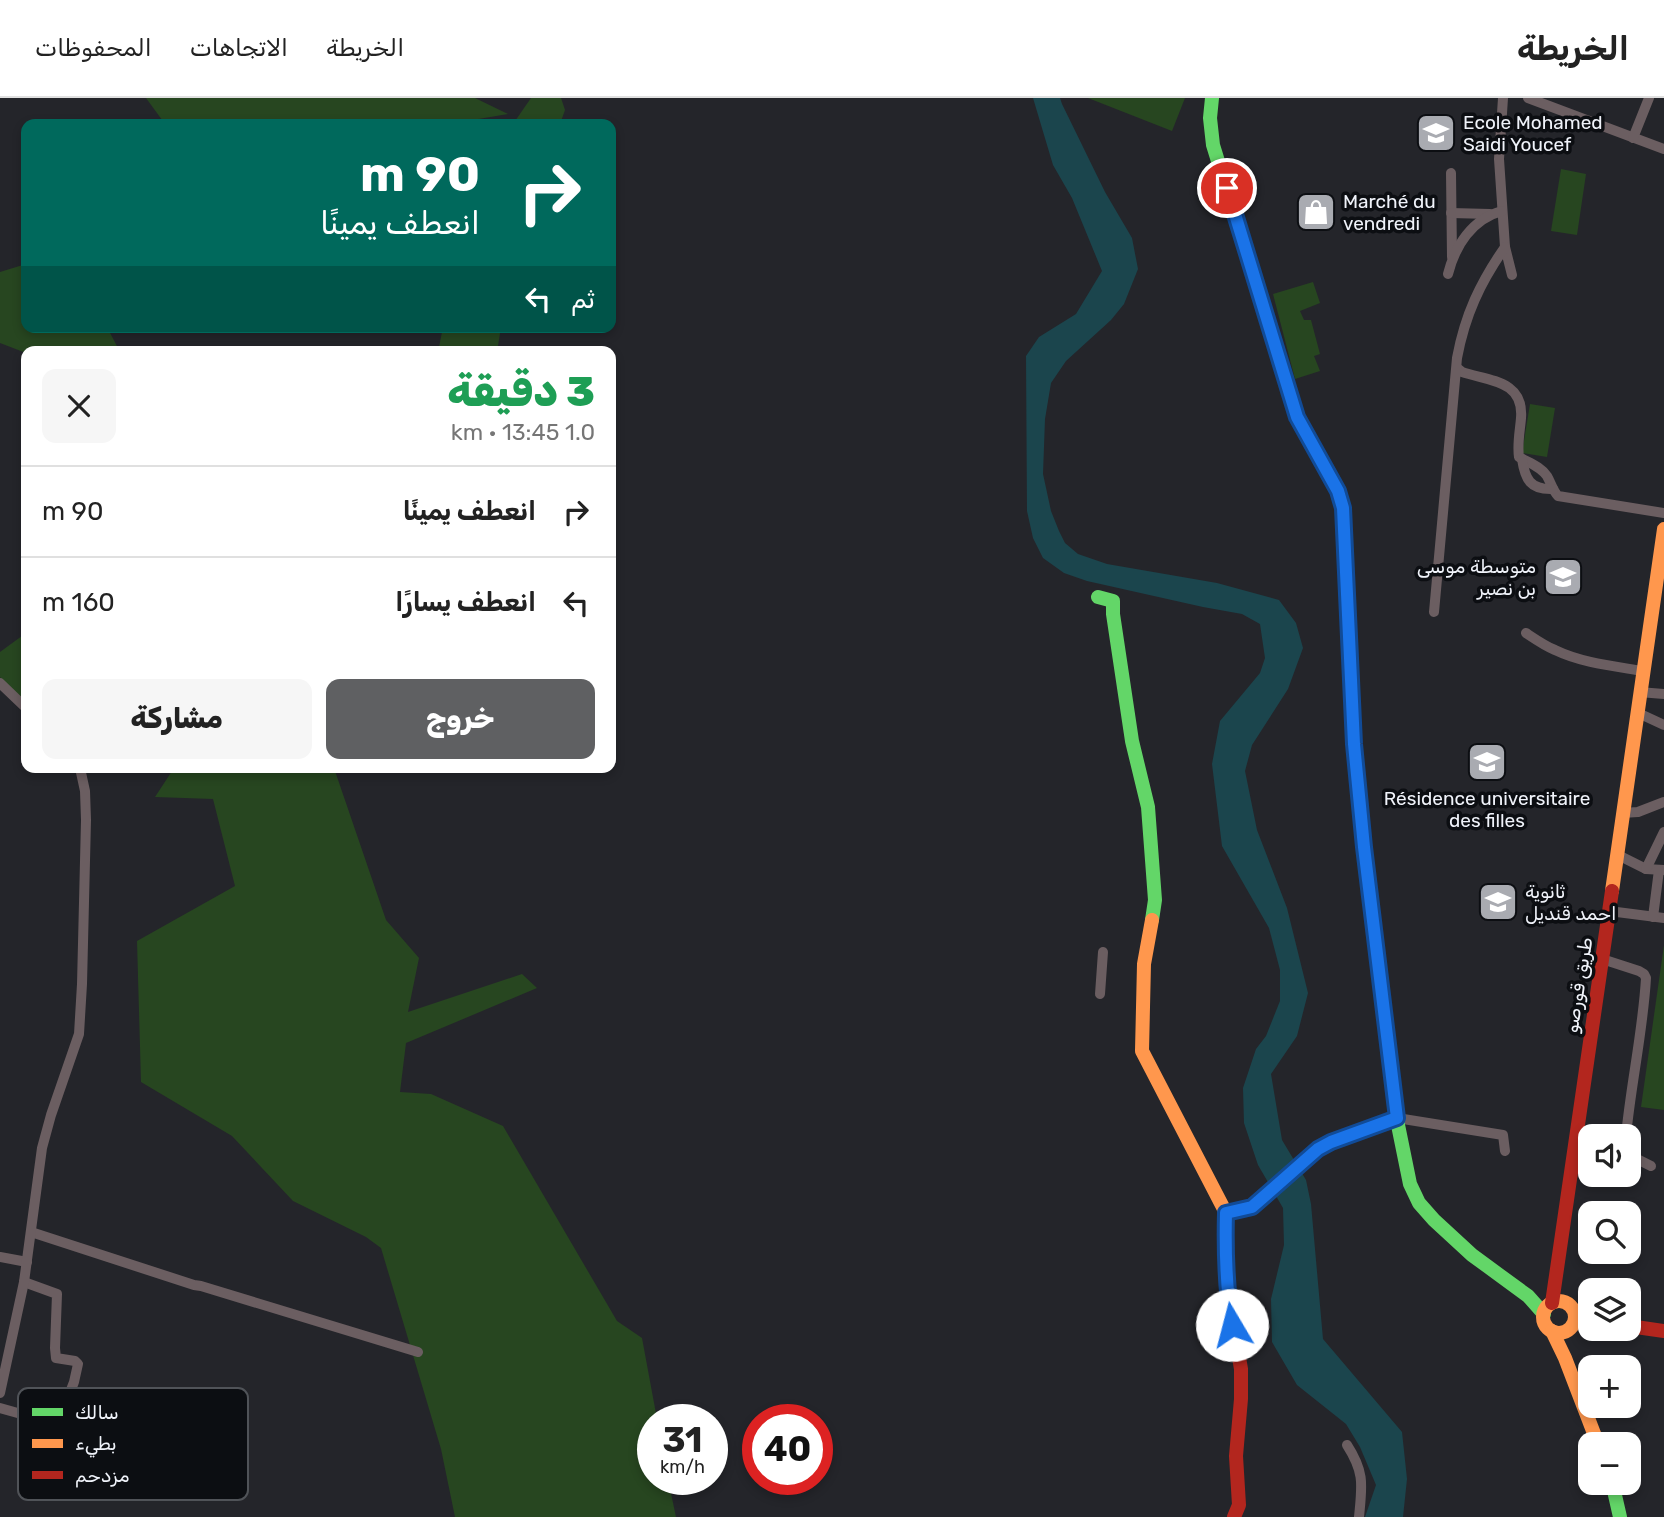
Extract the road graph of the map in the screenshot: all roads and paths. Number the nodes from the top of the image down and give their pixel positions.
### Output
1 (1212, 98) edge
2 (1503, 98) edge
3 (1528, 98) edge
4 (1649, 98) edge
5 (1633, 138) junction
6 (1664, 149) edge
7 (1451, 173) dead end
8 (1502, 211) junction
9 (1451, 213) junction
10 (1490, 214) junction
11 (1506, 247) junction
12 (1452, 260) junction
13 (1448, 274) dead end
14 (1512, 275) dead end
15 (1457, 368) junction
16 (1522, 459) junction
17 (1553, 489) junction
18 (1664, 513) edge
19 (1664, 529) edge
20 (1098, 597) dead end
21 (1434, 612) dead end
22 (1526, 633) dead end
23 (1643, 671) junction
24 (0, 683) edge
25 (1639, 692) junction
26 (1664, 694) edge
27 (21, 703) edge
28 (1636, 712) junction
29 (1664, 725) edge
30 (81, 773) edge
31 (1664, 802) edge
32 (1622, 813) junction
33 (1664, 832) edge
34 (1616, 854) junction
35 (1646, 869) junction
36 (1661, 870) edge
37 (1609, 911) junction
38 (1659, 917) edge
39 (1103, 952) dead end
40 (1602, 959) junction
41 (1100, 994) dead end
42 (1397, 1118) junction
43 (1627, 1124) edge
44 (1504, 1151) dead end
45 (1641, 1161) edge
46 (1651, 1166) dead end
47 (1226, 1213) junction
48 (31, 1232) junction
49 (0, 1257) edge
50 (27, 1262) junction
51 (24, 1282) junction
52 (1560, 1315) junction
53 (1641, 1328) edge
54 (1664, 1331) edge
55 (418, 1352) dead end
56 (72, 1388) edge
57 (0, 1392) edge
58 (0, 1408) edge
59 (18, 1414) edge
60 (1593, 1432) edge
61 (1347, 1445) dead end
62 (1615, 1495) edge
63 (1234, 1517) edge
64 (1359, 1517) edge
65 (1620, 1517) edge

1 - 42 main road
2 - 8 street
3 - 5 street
4 - 5 street
5 - 6 street
7 - 9 street
8 - 10 street
8 - 11 street
9 - 10 street
9 - 12 street
10 - 12 street
11 - 14 street
11 - 15 street
12 - 13 street
15 - 16 street
15 - 21 street
16 - 17 street
16 - 17 street
17 - 18 street
19 - 23 main road, طريق قورصو
20 - 47 main road
22 - 23 street
23 - 25 main road, طريق قورصو
24 - 27 street
25 - 26 street
25 - 28 main road, طريق قورصو
28 - 29 street
28 - 32 main road, طريق قورصو
30 - 48 street
31 - 32 street
32 - 34 main road, طريق قورصو
33 - 35 street
34 - 35 street
34 - 37 main road, طريق قورصو
35 - 36 street
36 - 38 street
37 - 38 street
37 - 40 main road, طريق قورصو
39 - 41 street
40 - 43 street
40 - 52 main road, طريق قورصو
42 - 44 street
42 - 47 street
42 - 52 main road
45 - 46 street
47 - 63 main road
48 - 50 street
48 - 55 street
49 - 50 street
50 - 51 street
51 - 56 street
51 - 57 street
52 - 60 main road
53 - 54 main road
58 - 59 street
61 - 64 street
62 - 65 main road

